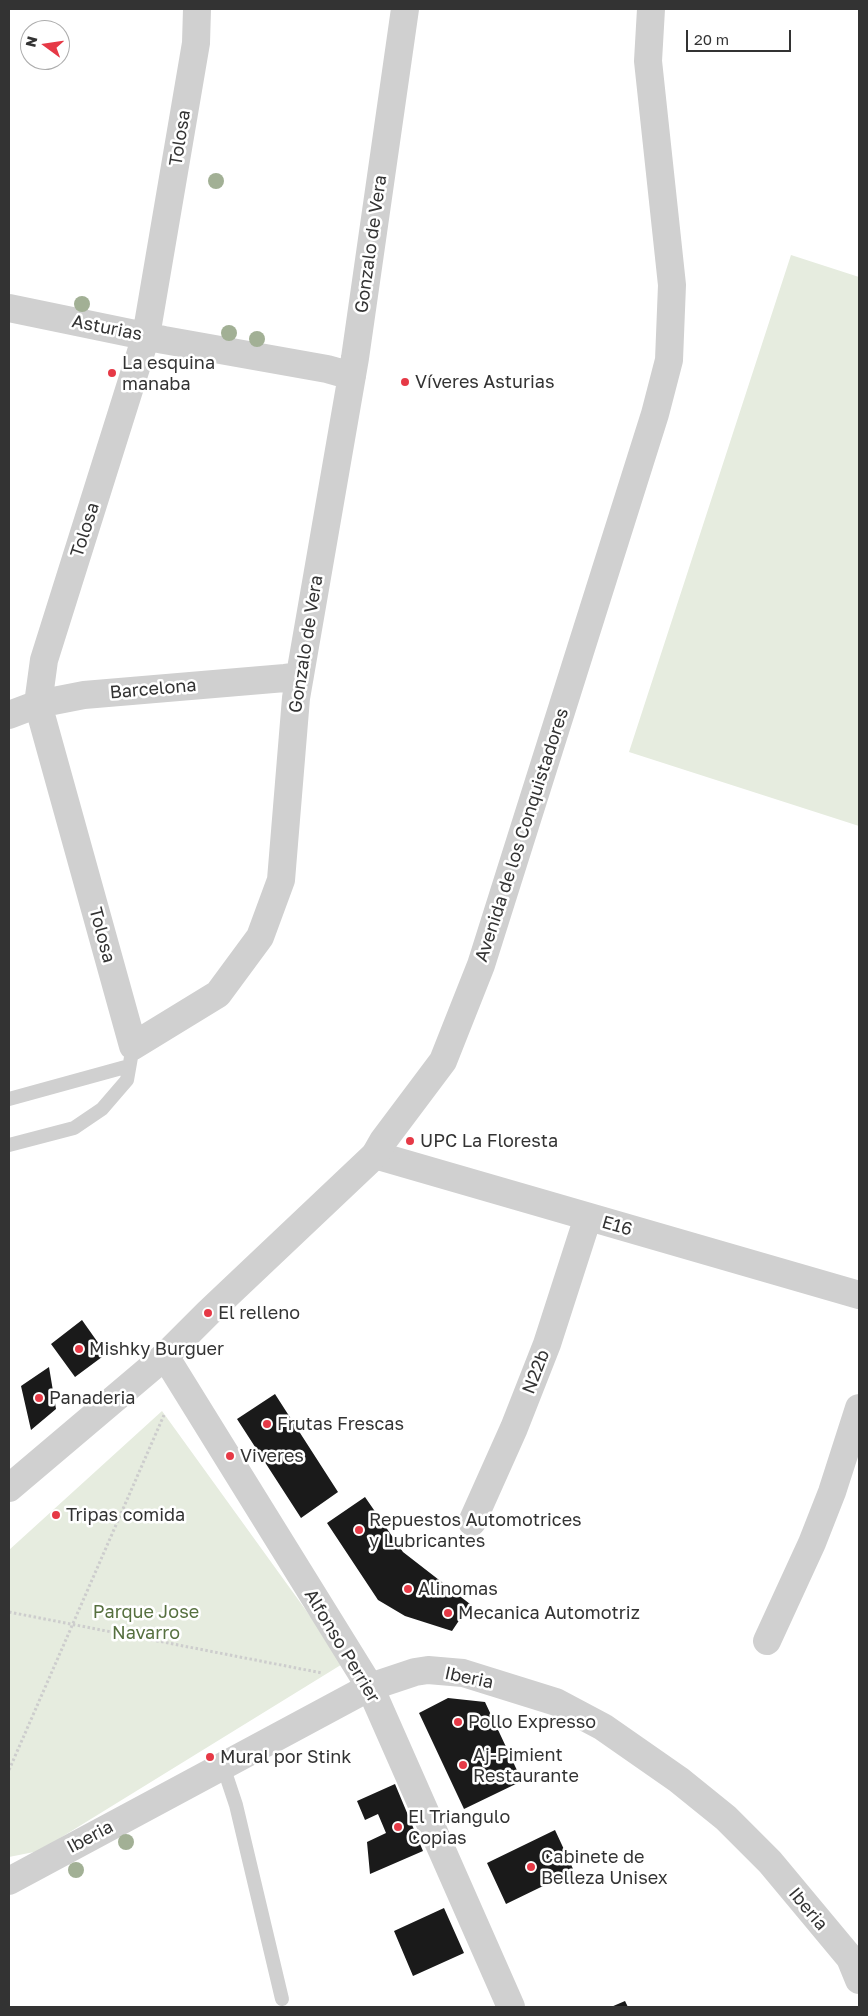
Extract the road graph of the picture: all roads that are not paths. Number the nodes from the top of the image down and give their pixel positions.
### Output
1 (197, 9) edge
2 (405, 9) edge
3 (651, 9) edge
4 (9, 308) edge
5 (146, 336) junction
6 (352, 376) junction
7 (300, 676) junction
8 (38, 704) junction
9 (9, 715) edge
10 (131, 1056) junction
11 (9, 1099) edge
12 (9, 1146) edge
13 (375, 1155) junction
14 (588, 1217) junction
15 (859, 1295) edge
16 (165, 1356) junction
17 (859, 1408) edge
18 (9, 1488) edge
19 (472, 1522) dead end
20 (767, 1641) dead end
21 (370, 1687) junction
22 (223, 1766) junction
23 (10, 1879) edge
24 (856, 1964) edge
25 (282, 1999) dead end
26 (511, 2007) edge

1 - 5 street, Tolosa
2 - 6 street, Gonzalo de Vera
3 - 13 street, Avenida de los Conquistadores
4 - 5 street, Asturias
5 - 6 street, Asturias
5 - 8 street, Tolosa
6 - 7 street, Gonzalo de Vera
7 - 8 street, Barcelona
7 - 10 street, Gonzalo de Vera
8 - 9 street, Barcelona
8 - 10 street, Tolosa
10 - 11 lane
10 - 12 lane
13 - 14 street, E16
13 - 16 street, Avenida de los Conquistadores
14 - 15 street, E16
14 - 19 street, N22b
16 - 18 street, Avenida de los Conquistadores
16 - 21 street, Alfonso Perrier
17 - 20 street
21 - 22 street, Iberia
21 - 24 street, Iberia
21 - 26 street, Alfonso Perrier
22 - 23 street, Iberia
22 - 25 lane

